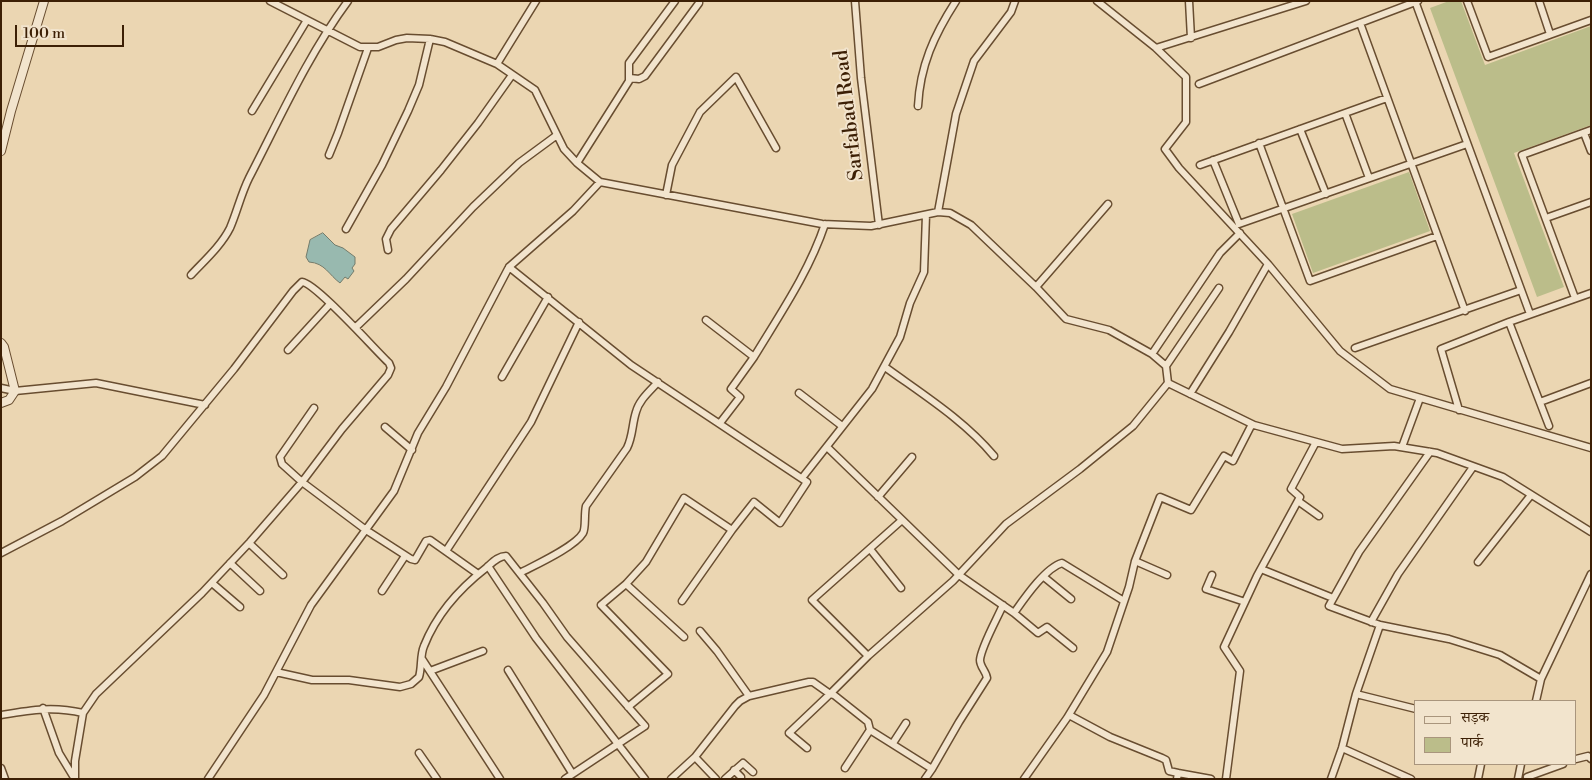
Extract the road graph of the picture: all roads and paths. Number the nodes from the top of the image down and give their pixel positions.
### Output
1 (44, 1) edge
2 (270, 1) edge
3 (348, 1) edge
4 (536, 1) edge
5 (675, 1) edge
6 (854, 1) edge
7 (956, 1) edge
8 (1016, 1) edge
9 (1097, 1) edge
10 (1189, 1) edge
11 (1306, 1) edge
12 (1467, 1) edge
13 (1538, 1) edge
14 (1416, 2) edge
15 (699, 3) dead end
16 (307, 20) junction
17 (1591, 20) edge
18 (1360, 23) junction
19 (327, 30) junction
20 (1550, 34) junction
21 (1191, 38) junction
22 (430, 39) junction
23 (368, 48) junction
24 (1156, 48) junction
25 (496, 64) junction
26 (512, 75) junction
27 (630, 78) junction
28 (1199, 84) dead end
29 (1387, 98) junction
30 (918, 106) dead end
31 (252, 111) dead end
32 (1345, 113) junction
33 (1300, 129) junction
34 (1587, 132) edge
35 (557, 136) junction
36 (1259, 144) junction
37 (1467, 144) junction
38 (776, 148) dead end
39 (1, 151) edge
40 (1591, 151) edge
41 (329, 154) dead end
42 (1213, 160) junction
43 (577, 163) junction
44 (1411, 164) junction
45 (1200, 165) dead end
46 (1369, 178) junction
47 (600, 182) junction
48 (1326, 194) junction
49 (666, 196) junction
50 (1591, 202) edge
51 (1108, 204) dead end
52 (1283, 209) junction
53 (938, 212) junction
54 (926, 215) junction
55 (1546, 218) junction
56 (825, 224) junction
57 (880, 225) junction
58 (346, 229) dead end
59 (1240, 233) junction
60 (1437, 236) junction
61 (388, 250) dead end
62 (1268, 264) junction
63 (509, 267) junction
64 (191, 276) dead end
65 (1036, 288) junction
66 (1219, 288) dead end
67 (1521, 290) junction
68 (1591, 293) edge
69 (548, 297) junction
70 (1575, 298) junction
71 (330, 304) junction
72 (1465, 311) junction
73 (1530, 314) junction
74 (706, 320) dead end
75 (579, 322) junction
76 (1509, 322) junction
77 (355, 328) junction
78 (1, 343) edge
79 (1355, 348) dead end
80 (288, 350) dead end
81 (1152, 354) junction
82 (754, 357) junction
83 (1166, 366) junction
84 (885, 367) junction
85 (502, 376) dead end
86 (658, 382) junction
87 (1168, 383) junction
88 (1591, 383) edge
89 (1, 388) edge
90 (15, 391) junction
91 (799, 394) dead end
92 (1190, 394) junction
93 (1420, 398) junction
94 (1540, 402) junction
95 (1, 403) edge
96 (205, 405) junction
97 (314, 408) dead end
98 (1459, 410) junction
99 (720, 423) junction
100 (1252, 424) junction
101 (842, 426) junction
102 (1549, 426) dead end
103 (385, 427) dead end
104 (1316, 442) junction
105 (827, 447) junction
106 (1402, 447) junction
107 (1591, 448) edge
108 (412, 450) junction
109 (1430, 452) junction
110 (994, 456) dead end
111 (912, 457) dead end
112 (1473, 467) junction
113 (802, 478) junction
114 (302, 482) junction
115 (1532, 496) junction
116 (878, 497) junction
117 (1298, 501) junction
118 (1319, 516) dead end
119 (902, 520) junction
120 (366, 530) junction
121 (732, 530) junction
122 (1591, 532) edge
123 (249, 543) junction
124 (870, 548) junction
125 (446, 551) junction
126 (1, 553) edge
127 (405, 556) junction
128 (1135, 560) junction
129 (1478, 562) dead end
130 (230, 563) junction
131 (488, 566) junction
132 (1261, 569) junction
133 (520, 573) junction
134 (478, 574) junction
135 (1591, 574) edge
136 (283, 575) dead end
137 (959, 575) junction
138 (1167, 575) dead end
139 (1212, 575) dead end
140 (1044, 577) junction
141 (212, 583) junction
142 (626, 584) junction
143 (901, 588) dead end
144 (260, 590) dead end
145 (382, 591) dead end
146 (1333, 598) junction
147 (1071, 599) dead end
148 (1124, 601) junction
149 (682, 602) dead end
150 (1245, 602) junction
151 (1003, 605) junction
152 (240, 607) dead end
153 (1014, 613) junction
154 (1372, 622) junction
155 (1380, 625) junction
156 (700, 631) dead end
157 (684, 637) dead end
158 (1072, 648) dead end
159 (482, 651) dead end
160 (868, 656) junction
161 (422, 659) junction
162 (508, 670) dead end
163 (276, 672) junction
164 (430, 672) junction
165 (1541, 679) junction
166 (830, 694) junction
167 (1356, 694) junction
168 (749, 696) junction
169 (1536, 700) edge
170 (628, 707) junction
171 (43, 708) junction
172 (1414, 708) edge
173 (83, 714) junction
174 (1, 715) edge
175 (1069, 715) junction
176 (906, 723) dead end
177 (870, 730) junction
178 (893, 743) junction
179 (618, 744) junction
180 (807, 748) dead end
181 (1342, 748) junction
182 (419, 753) dead end
183 (695, 757) junction
184 (1577, 759) edge
185 (1591, 759) edge
186 (1481, 765) edge
187 (1522, 765) edge
188 (1560, 765) edge
189 (1, 768) edge
190 (845, 768) dead end
191 (734, 770) junction
192 (932, 770) junction
193 (753, 772) dead end
194 (572, 773) junction
195 (741, 776) dead end
196 (1178, 776) edge
197 (1528, 777) dead end
198 (74, 778) edge
199 (5, 779) edge
200 (208, 779) edge
201 (437, 779) edge
202 (500, 779) edge
203 (565, 779) edge
204 (645, 779) edge
205 (671, 779) edge
206 (716, 779) edge
207 (725, 779) edge
208 (924, 779) edge
209 (1024, 779) edge
210 (1211, 779) edge
211 (1226, 779) edge
212 (1332, 779) edge
213 (1411, 779) edge
214 (1478, 779) edge
215 (1518, 779) edge

1 - 39 street
2 - 16 street
3 - 19 street
4 - 25 street
5 - 27 street
6 - 57 street, Sarfabad Road
7 - 30 street
8 - 53 street
9 - 24 street
10 - 21 street
11 - 21 street
12 - 20 street
13 - 20 street
14 - 18 street
14 - 37 street
15 - 27 street
16 - 19 street
16 - 31 street
17 - 20 street
18 - 28 street
18 - 29 street
19 - 23 street
19 - 64 street
21 - 24 street
22 - 23 street
22 - 25 street
22 - 58 street
23 - 41 street
24 - 59 street
25 - 26 street
26 - 35 street
26 - 61 street
27 - 43 street
29 - 32 street
29 - 44 street
32 - 33 street
32 - 46 street
33 - 36 street
33 - 48 street
34 - 40 street
34 - 55 street
35 - 43 street
35 - 77 street
36 - 42 street
36 - 52 street
37 - 44 street
37 - 67 street
38 - 49 street
42 - 45 street
42 - 52 street
43 - 47 street
44 - 46 street
44 - 60 street
46 - 48 street
47 - 49 street
47 - 63 street
48 - 52 street
49 - 56 street
50 - 55 street
51 - 65 street
52 - 60 street
53 - 54 street
53 - 65 street
54 - 57 street
54 - 84 street
55 - 70 street
56 - 57 street
56 - 82 street
59 - 62 street
59 - 81 street
60 - 72 street
62 - 92 street
62 - 93 street
63 - 69 street
63 - 108 street
65 - 81 street
66 - 83 street
67 - 72 street
67 - 73 street
68 - 70 street
69 - 75 street
69 - 85 street
70 - 73 street
71 - 77 street
71 - 80 street
71 - 96 street
72 - 79 street
73 - 76 street
74 - 82 street
75 - 86 street
75 - 125 street
76 - 94 street
76 - 98 street
77 - 114 street
78 - 90 street
81 - 83 street
82 - 99 street
83 - 87 street
84 - 101 street
84 - 110 street
86 - 99 street
86 - 133 street
87 - 92 street
87 - 137 street
88 - 94 street
89 - 90 street
90 - 95 street
90 - 96 street
91 - 101 street
92 - 100 street
93 - 98 street
93 - 106 street
94 - 102 street
96 - 126 street
97 - 114 street
98 - 107 street
99 - 113 street
100 - 104 street
100 - 128 street
101 - 105 street
103 - 108 street
104 - 106 street
104 - 117 street
105 - 113 street
105 - 116 street
106 - 109 street
108 - 120 street
109 - 112 street
109 - 146 street
111 - 116 street
112 - 115 street
112 - 154 street
113 - 121 street
114 - 120 street
114 - 123 street
115 - 122 street
115 - 129 street
116 - 119 street
117 - 118 street
117 - 132 street
119 - 124 street
119 - 137 street
120 - 127 street
120 - 163 street
121 - 142 street
121 - 149 street
123 - 130 street
123 - 136 street
124 - 143 street
124 - 160 street
125 - 127 street
125 - 134 street
127 - 145 street
128 - 138 street
128 - 148 street
130 - 141 street
130 - 144 street
131 - 133 street
131 - 134 street
131 - 179 street
132 - 146 street
132 - 150 street
133 - 170 street
134 - 161 street
135 - 165 street
137 - 151 street
137 - 160 street
139 - 150 street
140 - 147 street
140 - 148 street
140 - 153 street
141 - 152 street
141 - 173 street
142 - 157 street
142 - 170 street
146 - 154 street
148 - 175 street
150 - 211 street
151 - 153 street
151 - 192 street
153 - 158 street
154 - 155 street
155 - 165 street
155 - 167 street
156 - 168 street
159 - 164 street
160 - 166 street
161 - 163 street
161 - 164 street
162 - 194 street
163 - 200 street
164 - 202 street
165 - 169 street
166 - 168 street
166 - 177 street
166 - 180 street
167 - 172 street
167 - 181 street
168 - 183 street
170 - 179 street
171 - 173 street
171 - 174 street
171 - 198 street
173 - 198 street
175 - 196 street
175 - 209 street
176 - 178 street
177 - 178 street
177 - 190 street
178 - 192 street
179 - 194 street
179 - 204 street
181 - 212 street
181 - 213 street
182 - 201 street
183 - 205 street
183 - 206 street
184 - 185 street
186 - 214 street
187 - 215 street
188 - 197 street
189 - 199 street
191 - 193 street
191 - 195 street
191 - 207 street
192 - 208 street
194 - 203 street
196 - 210 street

